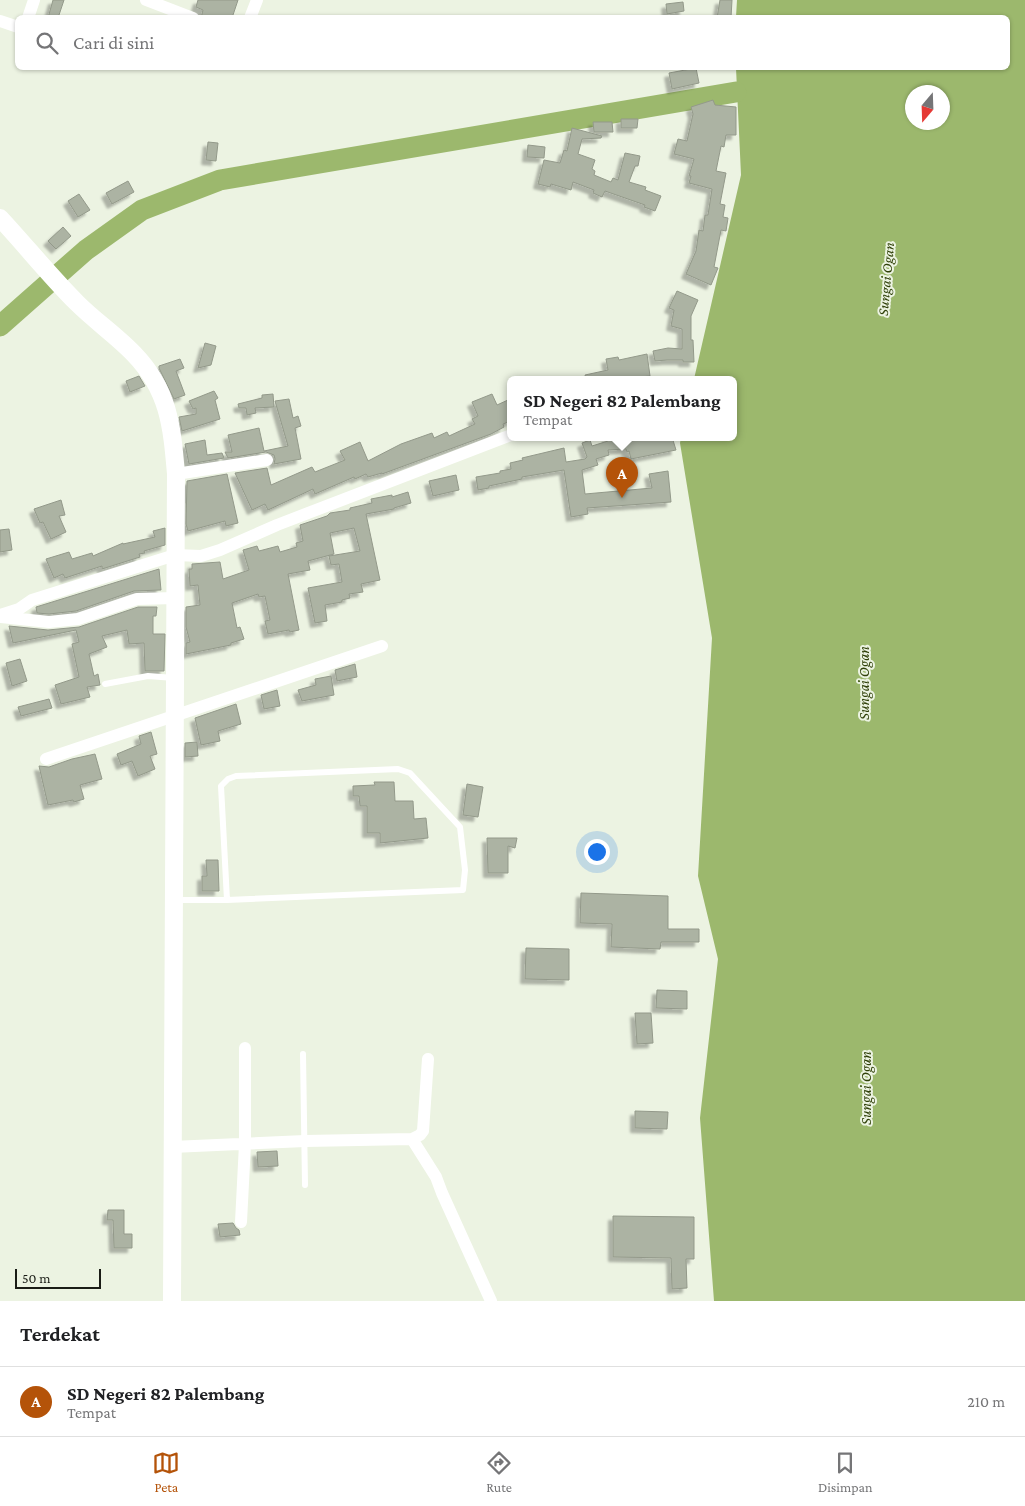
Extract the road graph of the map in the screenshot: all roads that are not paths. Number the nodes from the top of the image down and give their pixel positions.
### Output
1 (34, 0) edge
2 (146, 0) edge
3 (257, 0) edge
4 (29, 15) edge
5 (185, 15) edge
6 (251, 15) edge
7 (0, 21) edge
8 (15, 26) edge
9 (0, 218) edge
10 (507, 437) edge
11 (267, 460) dead end
12 (176, 474) junction
13 (175, 555) junction
14 (175, 598) junction
15 (20, 614) junction
16 (0, 616) edge
17 (382, 646) dead end
18 (175, 678) junction
19 (105, 684) dead end
20 (174, 717) junction
21 (46, 759) dead end
22 (173, 900) junction
23 (227, 900) junction
24 (245, 1048) dead end
25 (303, 1054) dead end
26 (428, 1060) dead end
27 (412, 1139) junction
28 (304, 1141) junction
29 (245, 1144) junction
30 (172, 1147) junction
31 (305, 1185) dead end
32 (241, 1222) dead end
33 (172, 1301) edge
34 (491, 1301) edge

1 - 4 street
2 - 5 street
3 - 6 street
7 - 8 street
9 - 12 street
10 - 13 street
11 - 12 street
12 - 13 street
13 - 14 street
13 - 15 street
14 - 15 street
14 - 18 street
15 - 16 street
17 - 20 street
18 - 19 lane
18 - 20 street
20 - 21 street
20 - 22 street
22 - 23 lane
22 - 30 street
23 - 23 lane
24 - 29 street
25 - 28 lane
26 - 27 street
27 - 28 street
27 - 34 street
28 - 29 street
28 - 31 lane
29 - 30 street
29 - 32 street
30 - 33 street

